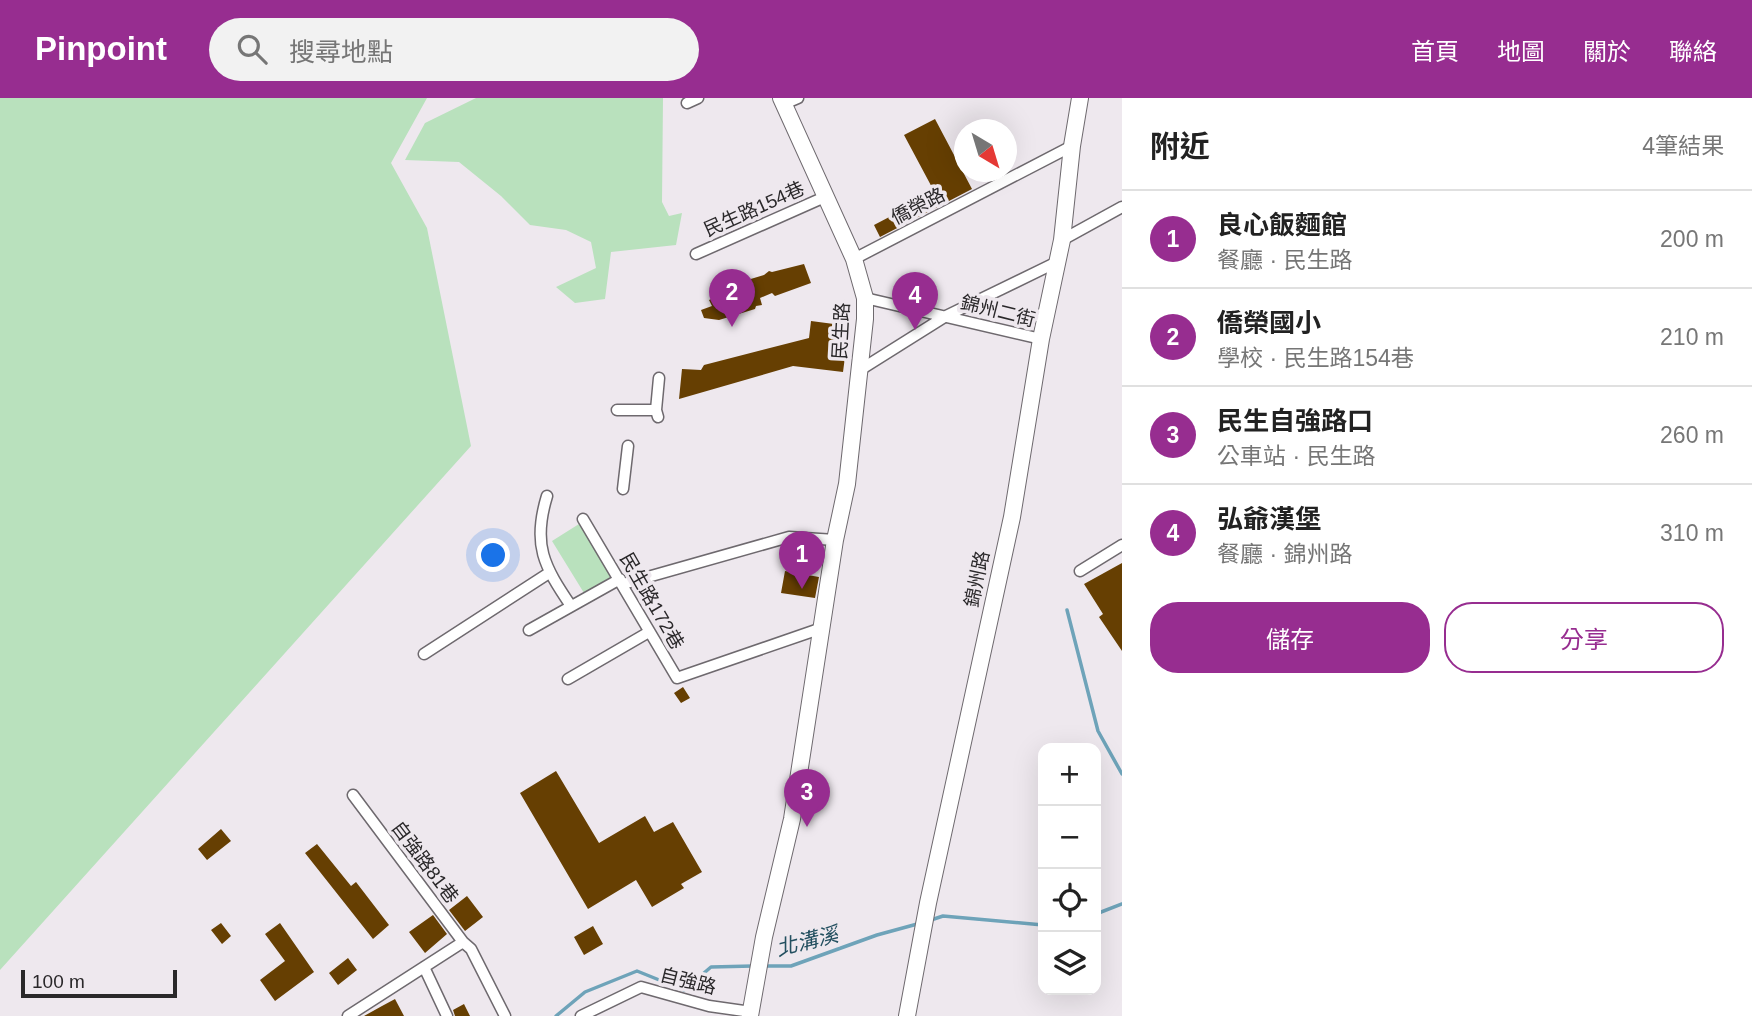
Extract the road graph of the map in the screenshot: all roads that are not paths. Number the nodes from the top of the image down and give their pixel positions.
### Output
1 (698, 98) edge
2 (1080, 98) edge
3 (788, 100) edge
4 (687, 103) dead end
5 (1072, 146) junction
6 (827, 195) junction
7 (1122, 207) edge
8 (1062, 240) junction
9 (696, 254) dead end
10 (854, 259) junction
11 (1057, 262) junction
12 (865, 298) junction
13 (946, 316) junction
14 (1041, 339) junction
15 (860, 370) junction
16 (659, 378) dead end
17 (617, 410) dead end
18 (628, 446) dead end
19 (623, 489) dead end
20 (547, 496) dead end
21 (583, 519) dead end
22 (835, 540) junction
23 (1122, 545) edge
24 (1080, 571) dead end
25 (549, 573) junction
26 (621, 581) junction
27 (571, 606) junction
28 (822, 628) junction
29 (529, 630) dead end
30 (649, 632) junction
31 (424, 654) dead end
32 (568, 679) dead end
33 (353, 795) dead end
34 (467, 946) junction
35 (424, 967) junction
36 (752, 1011) edge
37 (348, 1016) edge
38 (447, 1016) edge
39 (505, 1016) edge
40 (581, 1016) edge
41 (907, 1016) edge

1 - 4 street
2 - 5 street, 錦州路
3 - 6 street, 民生路
5 - 8 street, 錦州路
5 - 10 street, 僑榮路
6 - 9 street, 民生路154巷
6 - 10 street, 民生路
7 - 8 street
8 - 11 street, 錦州路
10 - 12 street, 民生路
11 - 13 street
11 - 14 street, 錦州路
12 - 13 street
12 - 15 street, 民生路
13 - 14 street, 錦州二街
13 - 15 street
14 - 41 street, 錦州路
15 - 22 street, 民生路
16 - 17 street
18 - 19 street
20 - 25 street
21 - 26 street, 民生路172巷
22 - 26 street
22 - 28 street, 民生路
23 - 24 street
25 - 27 street
25 - 31 street
26 - 27 street
26 - 30 street, 民生路172巷
27 - 29 street
28 - 30 street, 民生路172巷
28 - 36 street, 民生路
30 - 32 street
33 - 34 street, 自強路81巷
34 - 35 street
34 - 39 street
35 - 37 street
35 - 38 street
36 - 40 street, 自強路

